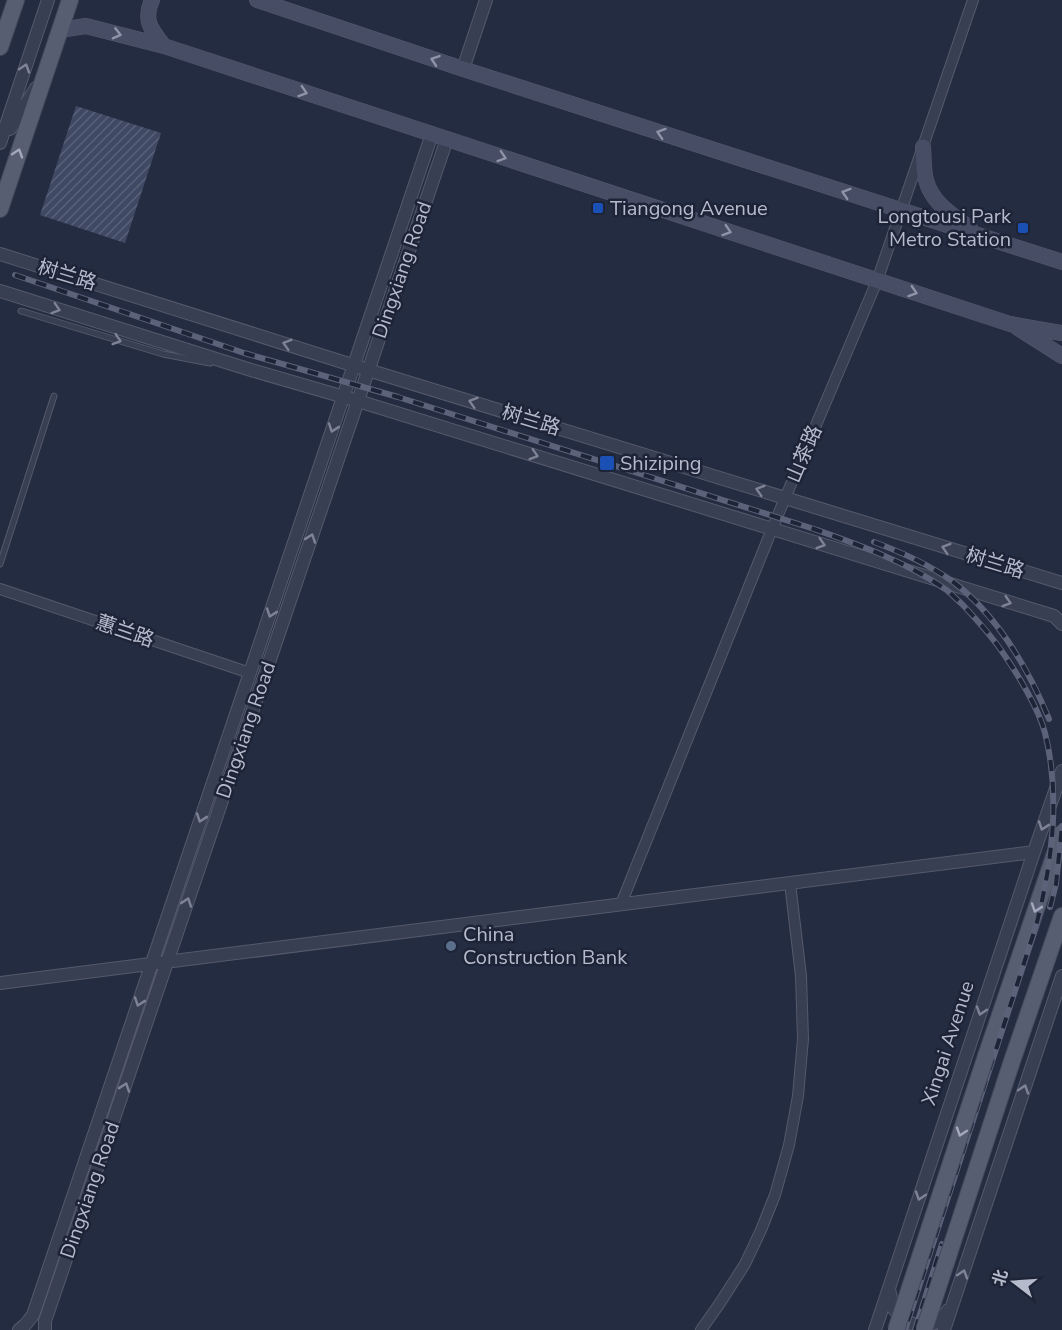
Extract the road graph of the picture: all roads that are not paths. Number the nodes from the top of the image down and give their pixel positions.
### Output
1 (16, 0) edge
2 (48, 0) edge
3 (69, 0) edge
4 (152, 0) edge
5 (257, 0) edge
6 (486, 0) edge
7 (973, 0) edge
8 (60, 30) junction
9 (164, 46) junction
10 (0, 47) edge
11 (462, 69) junction
12 (46, 72) junction
13 (440, 137) junction
14 (0, 145) edge
15 (923, 147) junction
16 (0, 209) edge
17 (901, 211) junction
18 (982, 237) junction
19 (0, 254) edge
20 (1062, 262) edge
21 (877, 281) junction
22 (0, 291) edge
23 (21, 311) dead end
24 (1010, 324) junction
25 (1062, 333) edge
26 (1062, 356) edge
27 (354, 365) junction
28 (251, 370) junction
29 (368, 370) junction
30 (54, 396) dead end
31 (344, 397) junction
32 (358, 401) junction
33 (785, 498) junction
34 (772, 529) junction
35 (0, 564) edge
36 (1062, 584) edge
37 (0, 589) edge
38 (1062, 624) edge
39 (250, 673) junction
40 (1062, 771) edge
41 (1062, 833) edge
42 (1034, 852) junction
43 (790, 883) junction
44 (621, 904) junction
45 (1062, 916) edge
46 (167, 962) junction
47 (152, 964) junction
48 (1062, 976) edge
49 (0, 983) edge
50 (889, 1288) junction
51 (952, 1306) junction
52 (41, 1322) edge
53 (19, 1330) edge
54 (701, 1330) edge
55 (875, 1330) edge
56 (896, 1330) edge
57 (924, 1330) edge
58 (944, 1330) edge

1 - 10 main road
14 -> 2 street
3 - 8 main road
4 - 9 main road
11 -> 5 main road
6 - 11 street
7 - 15 street, 山茶路
8 -> 9 main road
8 - 12 main road
9 -> 13 main road
17 -> 11 main road
12 - 14 street
16 -> 12 main road
13 -> 21 main road
13 - 27 street, Dingxiang Road
13 - 29 street, Dingxiang Road
15 - 17 street, 山茶路
15 - 18 main road
17 - 18 main road
17 - 21 street, 山茶路
18 - 20 main road
27 -> 19 street, 树兰路
21 -> 24 main road
21 - 33 street, 山茶路
22 -> 28 street
23 -> 28 lane
24 - 25 main road
24 - 26 main road
27 - 29 street, 树兰路
27 - 31 street, Dingxiang Road
28 - 31 street
29 - 32 street, Dingxiang Road
33 -> 29 street, 树兰路
30 - 35 lane
31 - 32 street
31 -> 39 street, Dingxiang Road
32 -> 34 street
46 -> 32 street, Dingxiang Road
33 - 34 street, 山茶路
36 -> 33 street, 树兰路
34 -> 38 street
34 - 44 street, 山茶路
37 - 39 street, 蕙兰路
39 -> 47 street, Dingxiang Road
40 -> 42 street, Xingai Avenue
41 -> 56 main road, Xingai Avenue, bridge
42 - 43 street
42 -> 50 street, Xingai Avenue
43 - 44 street
43 - 54 street
44 - 46 street
45 - 57 main road, bridge
46 - 47 street
52 -> 46 street, Dingxiang Road
47 - 49 street
47 -> 52 street, Dingxiang Road
51 -> 48 street
50 - 51 street
50 - 55 street, Xingai Avenue
51 - 58 street
52 - 53 street

